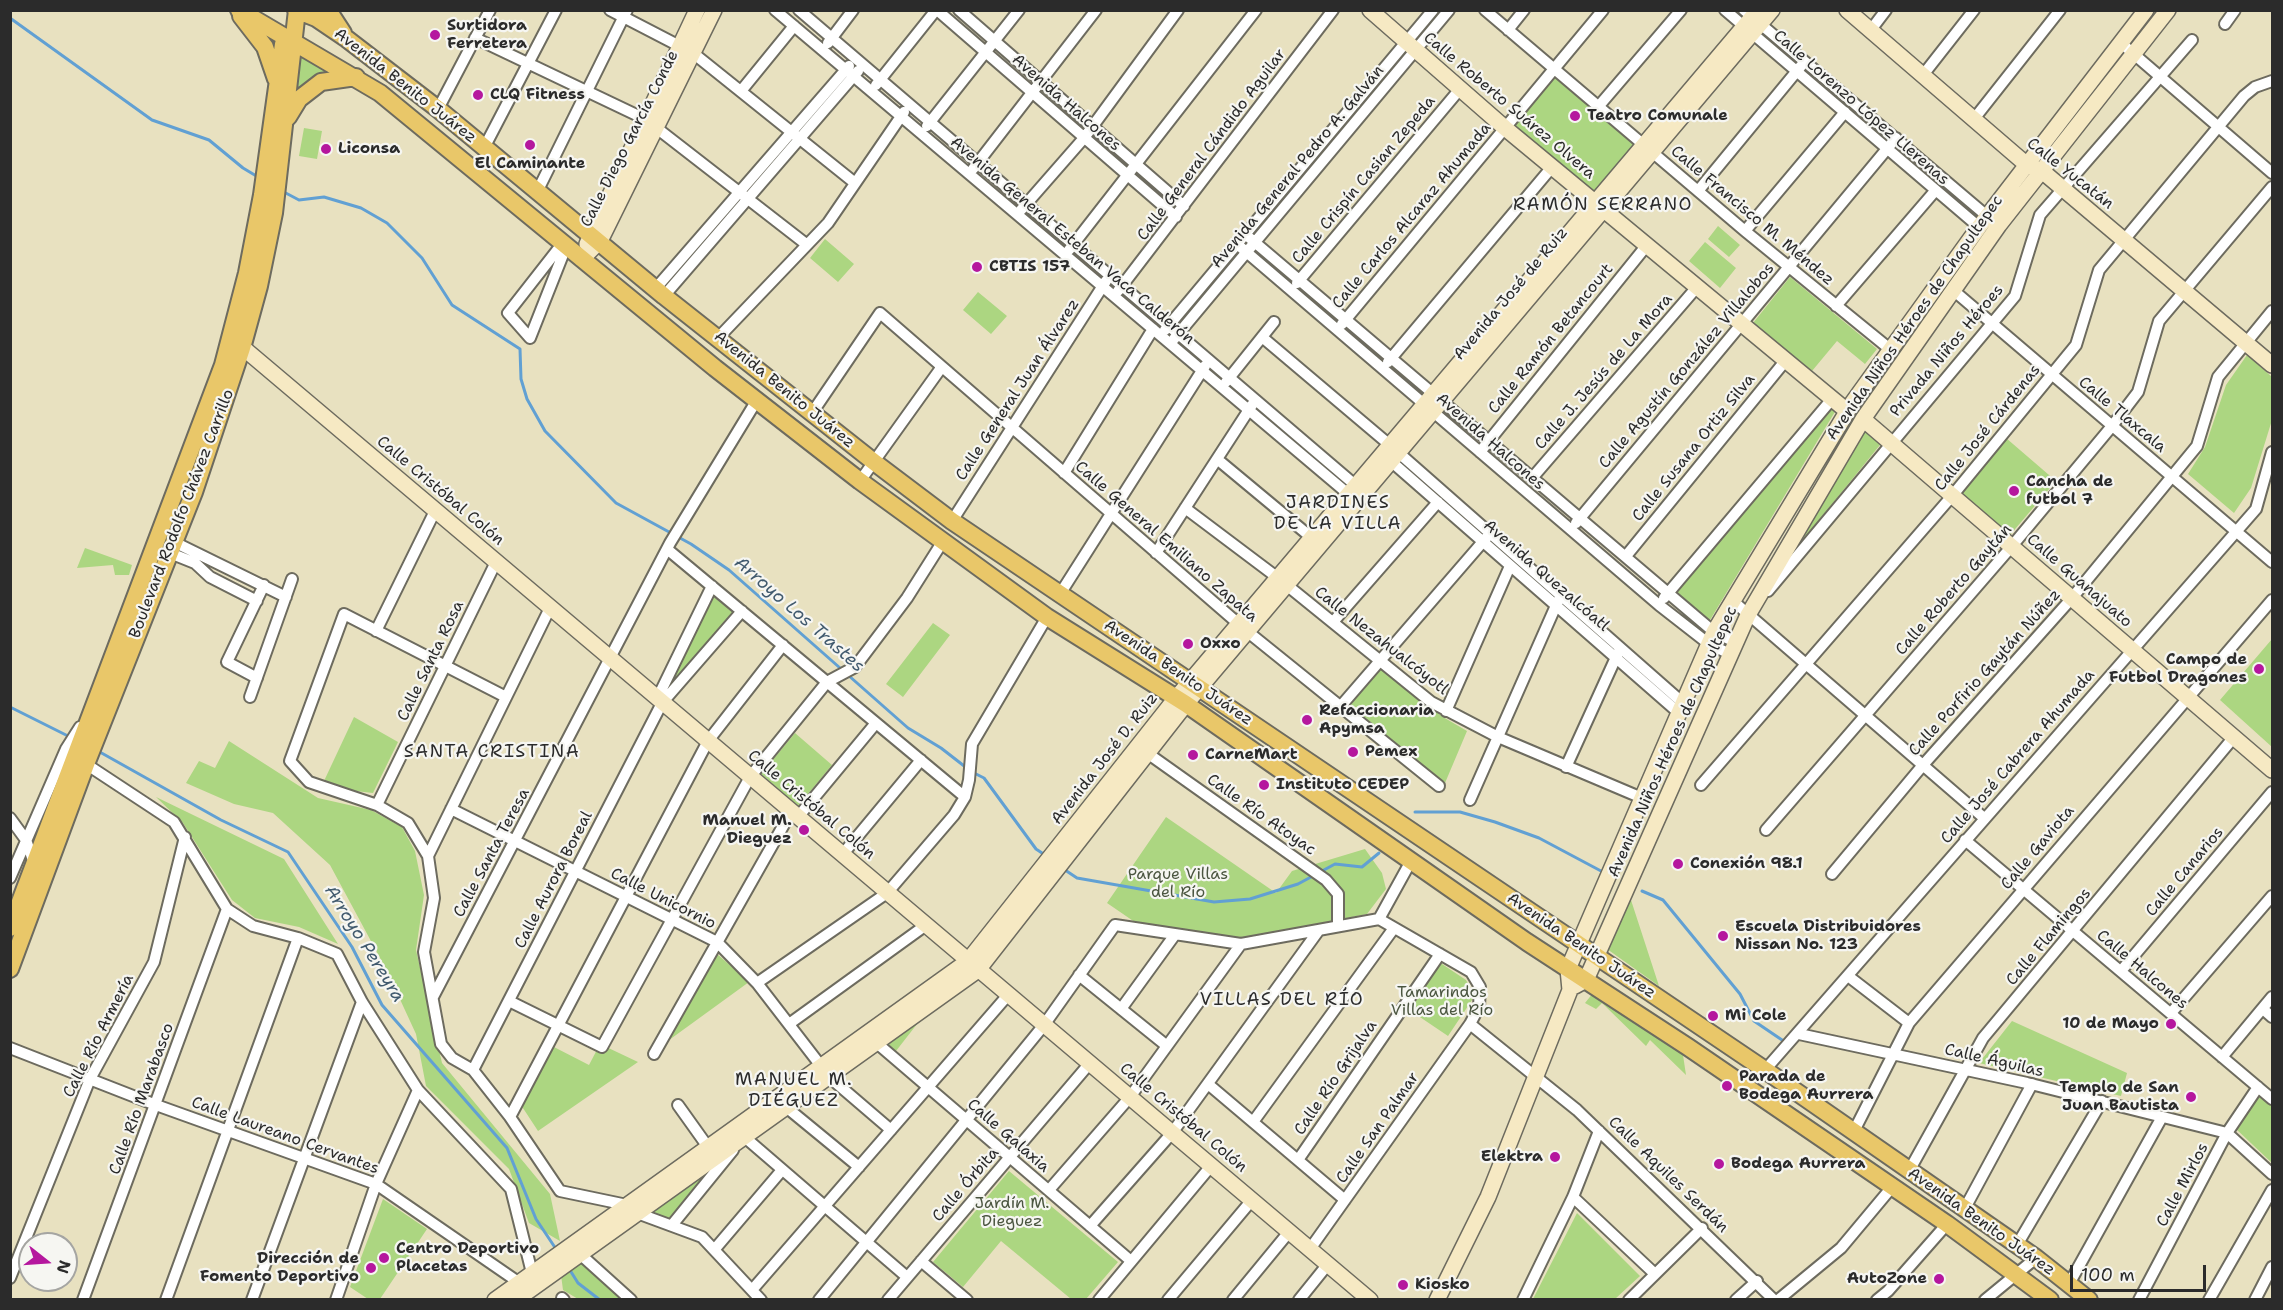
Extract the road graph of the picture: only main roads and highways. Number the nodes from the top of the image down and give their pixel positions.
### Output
1 (238, 10) edge
2 (285, 10) edge
3 (328, 10) edge
4 (296, 11) edge
5 (347, 39) junction
6 (289, 40) junction
7 (356, 77) junction
8 (278, 84) junction
9 (286, 121) junction
10 (236, 343) junction
11 (90, 726) junction
12 (1352, 789) junction
13 (1336, 810) junction
14 (33, 863) junction
15 (10, 928) edge
16 (10, 969) edge
17 (2050, 1299) edge
18 (2089, 1299) edge

1 - 6 main road, Avenida Benito Juárez
1 - 8 main road
2 - 6 main road
3 - 5 main road
4 - 5 main road, Avenida Benito Juárez
4 - 6 main road
5 - 12 main road, Avenida Benito Juárez
6 - 7 main road, Avenida Benito Juárez
6 - 8 main road, Boulevard Rodolfo Chávez Carrillo
6 - 9 main road, Boulevard Rodolfo Chávez Carrillo
7 - 9 main road
7 - 13 main road, Avenida Benito Juárez
8 - 10 main road, Boulevard Rodolfo Chávez Carrillo
9 - 10 main road, Boulevard Rodolfo Chávez Carrillo
10 - 11 main road, Boulevard Rodolfo Chávez Carrillo
10 - 11 main road, Boulevard Rodolfo Chávez Carrillo
11 - 14 main road
12 - 13 main road
12 - 18 main road, Avenida Benito Juárez
13 - 17 main road, Avenida Benito Juárez
14 - 15 main road
14 - 16 main road

